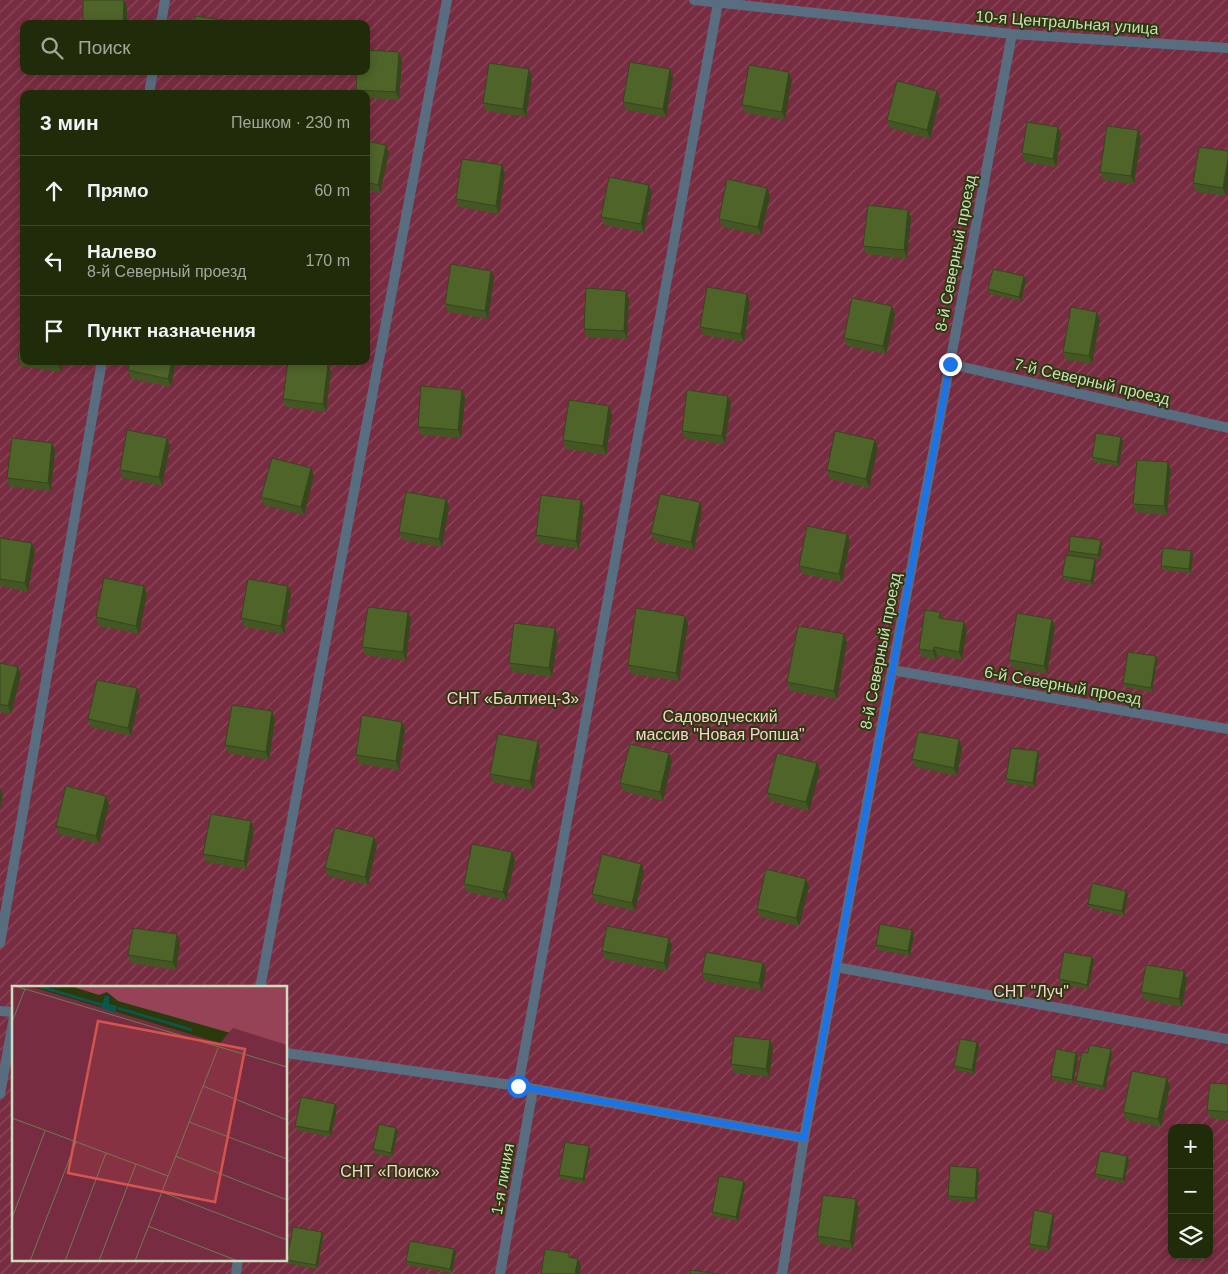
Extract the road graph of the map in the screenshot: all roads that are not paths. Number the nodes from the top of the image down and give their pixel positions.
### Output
1 (165, 0) edge
2 (447, 0) edge
3 (694, 0) edge
4 (718, 2) junction
5 (162, 20) edge
6 (1012, 34) junction
7 (1228, 48) edge
8 (151, 75) edge
9 (150, 90) edge
10 (950, 364) junction
11 (101, 365) edge
12 (1228, 428) edge
13 (892, 670) junction
14 (1228, 729) edge
15 (0, 943) edge
16 (836, 967) junction
17 (260, 986) edge
18 (12, 1028) edge
19 (1228, 1039) edge
20 (288, 1053) edge
21 (518, 1086) junction
22 (533, 1089) junction
23 (0, 1094) edge
24 (804, 1138) junction
25 (500, 1274) edge
26 (782, 1274) edge

1 - 5 street
2 - 17 street
3 - 4 street, 10-я Центральная улица
4 - 6 street, 10-я Центральная улица
4 - 21 street
6 - 7 street, 10-я Центральная улица
6 - 10 street, 8-й Северный проезд
8 - 9 street
10 - 12 street, 7-й Северный проезд
10 - 13 street, 8-й Северный проезд
11 - 15 street
13 - 14 street, 6-й Северный проезд
13 - 16 street, 8-й Северный проезд
16 - 19 street
16 - 24 street, 8-й Северный проезд
18 - 23 street
20 - 21 street
21 - 22 street
22 - 24 street
22 - 25 street, 1-я линия
24 - 26 street, 8-й Северный проезд

